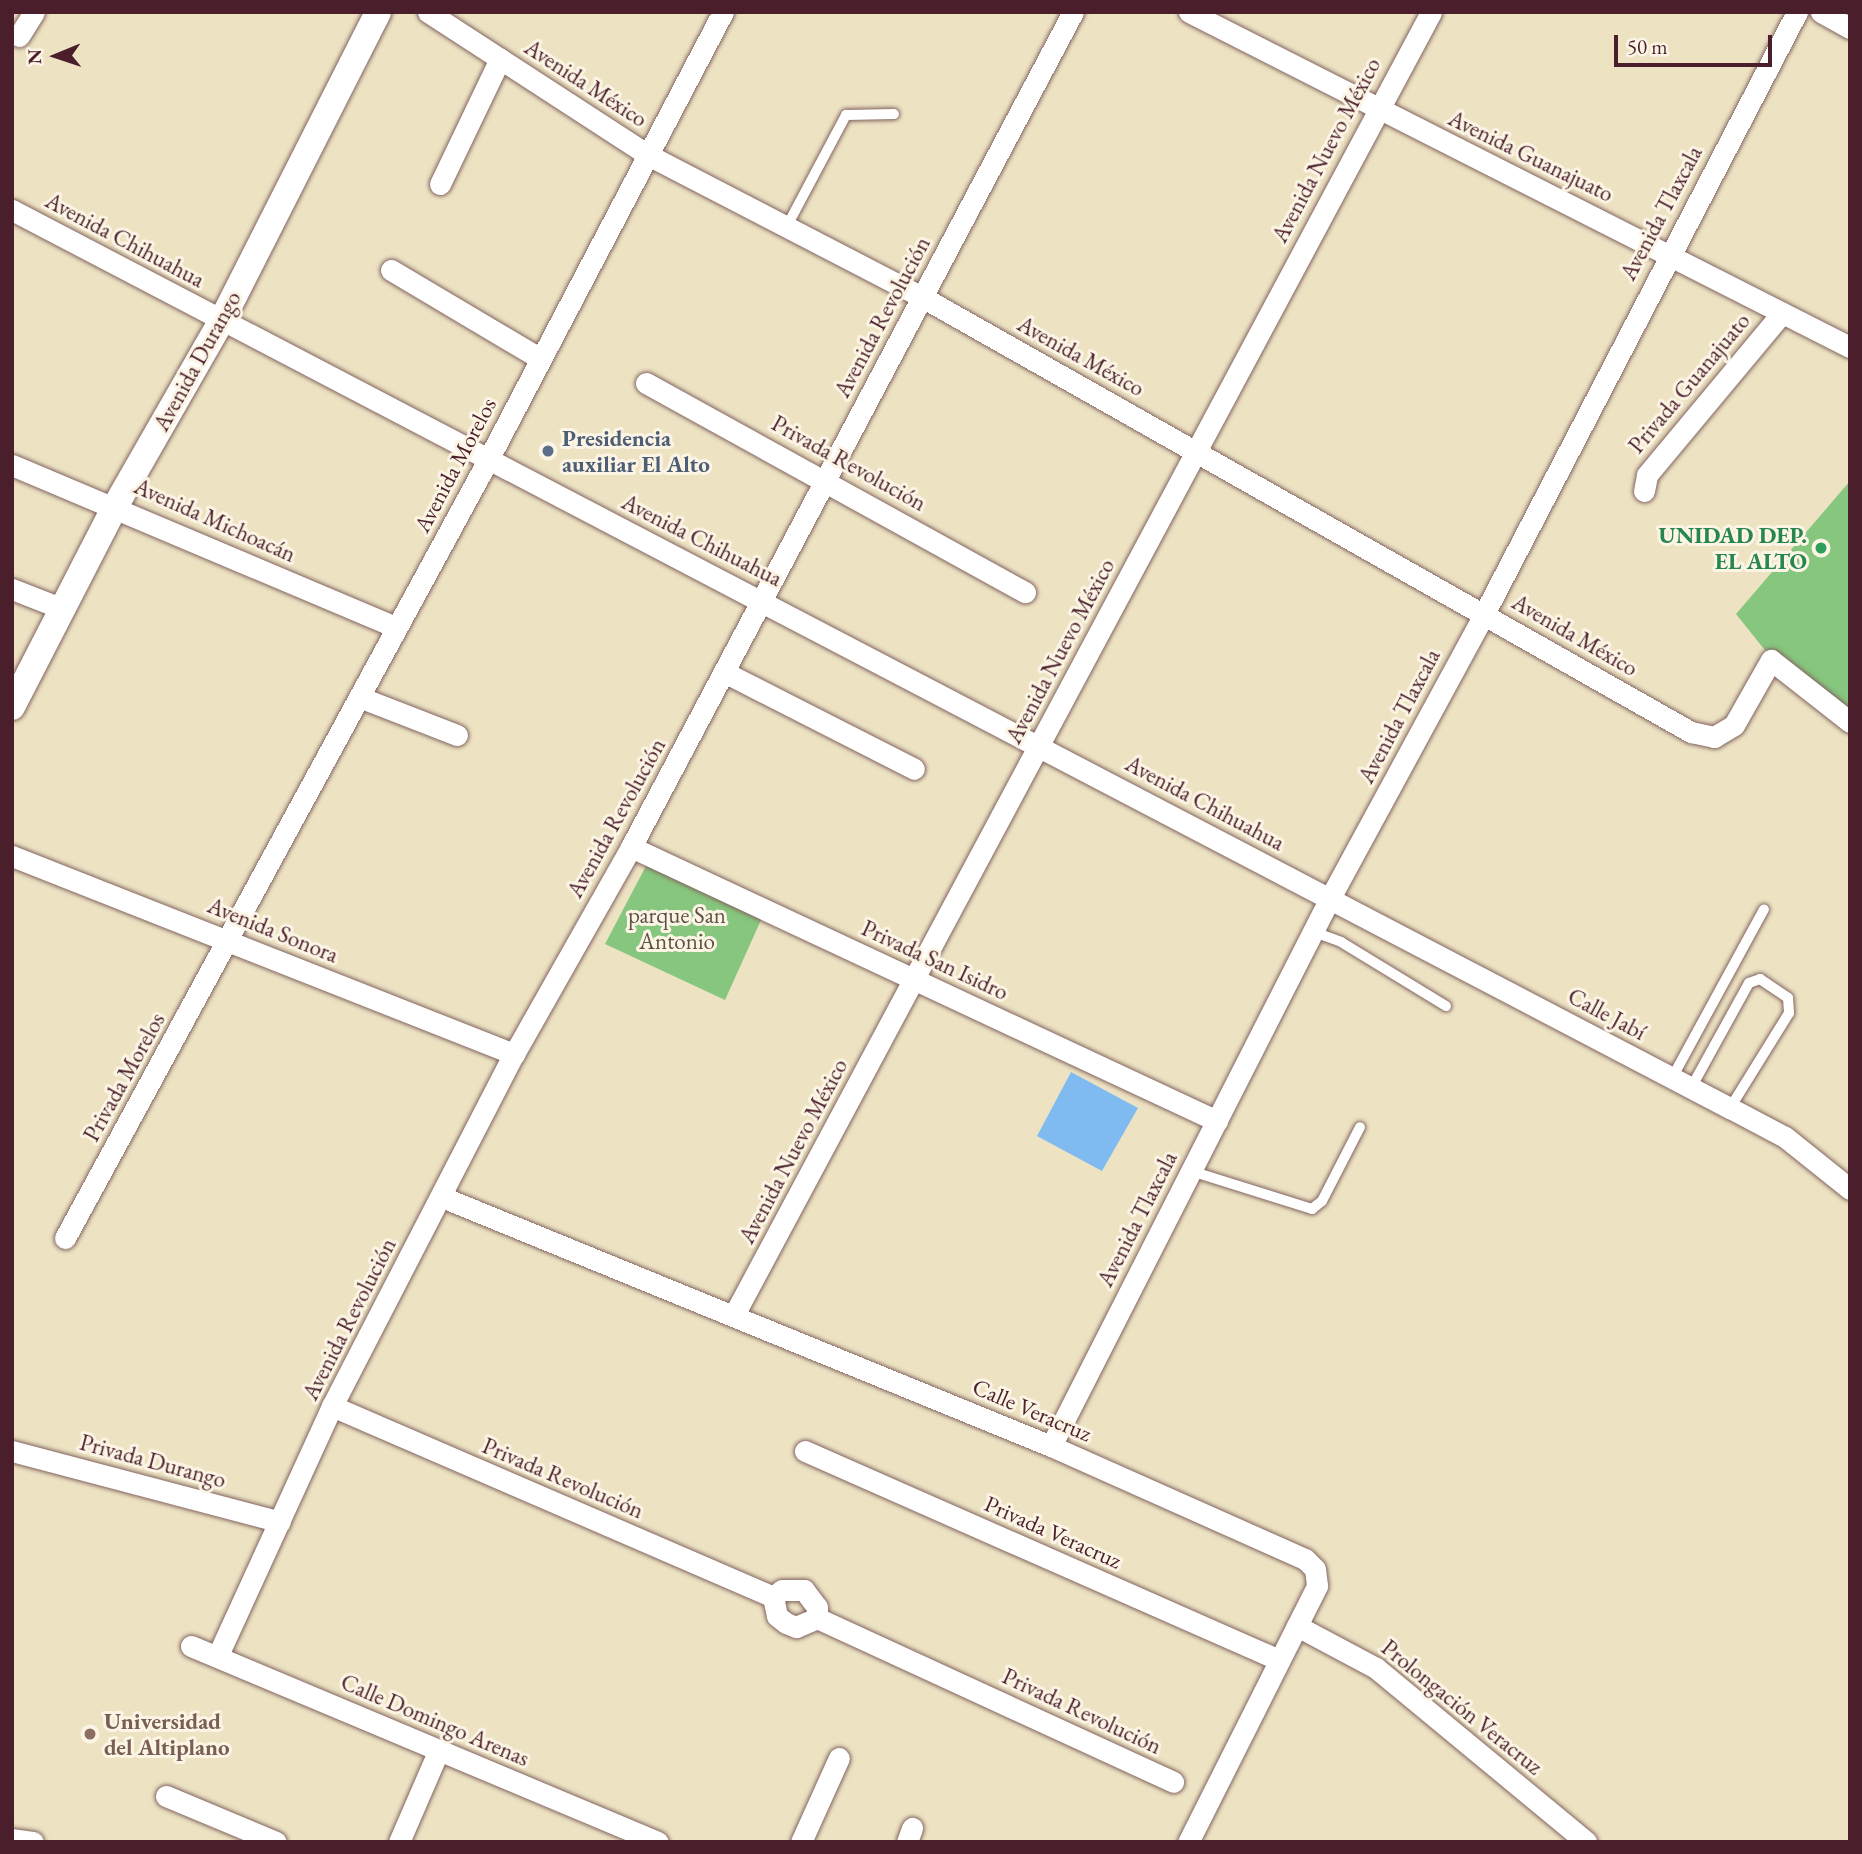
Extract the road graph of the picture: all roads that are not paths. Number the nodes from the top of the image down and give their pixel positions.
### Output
1 (34, 12) edge
2 (378, 12) edge
3 (428, 12) edge
4 (723, 12) edge
5 (1073, 12) edge
6 (1189, 12) edge
7 (1431, 12) edge
8 (1797, 12) edge
9 (1821, 12) edge
10 (1850, 28) edge
11 (19, 36) dead end
12 (500, 59) junction
13 (1377, 110) junction
14 (894, 114) dead end
15 (648, 155) junction
16 (440, 184) dead end
17 (12, 210) edge
18 (787, 226) junction
19 (1670, 253) junction
20 (391, 270) dead end
21 (922, 296) junction
22 (1782, 313) junction
23 (220, 322) junction
24 (1850, 347) edge
25 (541, 359) junction
26 (646, 383) dead end
27 (1197, 450) junction
28 (489, 458) junction
29 (12, 465) edge
30 (826, 479) junction
31 (1644, 491) dead end
32 (116, 505) junction
33 (12, 589) edge
34 (1025, 592) dead end
35 (763, 601) junction
36 (63, 609) junction
37 (1484, 614) junction
38 (395, 628) junction
39 (724, 672) junction
40 (359, 697) junction
41 (12, 707) edge
42 (1850, 722) edge
43 (457, 735) dead end
44 (1039, 746) junction
45 (914, 769) dead end
46 (631, 847) junction
47 (12, 856) edge
48 (1330, 898) junction
49 (1764, 909) dead end
50 (1314, 932) junction
51 (230, 941) junction
52 (915, 980) junction
53 (1446, 1006) dead end
54 (514, 1054) junction
55 (1672, 1078) junction
56 (1691, 1088) junction
57 (1730, 1108) junction
58 (1217, 1121) junction
59 (1360, 1127) dead end
60 (1191, 1171) junction
61 (1850, 1189) edge
62 (442, 1197) junction
63 (65, 1238) dead end
64 (734, 1313) junction
65 (332, 1406) junction
66 (1051, 1446) junction
67 (12, 1451) edge
68 (805, 1451) dead end
69 (280, 1522) junction
70 (774, 1597) junction
71 (817, 1618) junction
72 (1297, 1626) junction
73 (191, 1646) dead end
74 (218, 1655) junction
75 (1279, 1660) junction
76 (438, 1752) junction
77 (839, 1758) dead end
78 (1173, 1782) dead end
79 (166, 1796) dead end
80 (12, 1839) edge
81 (33, 1842) edge
82 (276, 1842) edge
83 (399, 1842) edge
84 (658, 1842) edge
85 (801, 1842) edge
86 (1188, 1842) edge
87 (1586, 1842) edge

1 - 11 street
2 - 23 street, Avenida Durango
3 - 12 street, Avenida México
4 - 15 street, Avenida Morelos
5 - 21 street, Avenida Revolución
6 - 13 street, Avenida Guanajuato
7 - 13 street, Avenida Nuevo México
8 - 19 street, Avenida Tlaxcala
9 - 10 street
12 - 15 street, Avenida México
12 - 16 street
13 - 19 street, Avenida Guanajuato
13 - 27 street, Avenida Nuevo México
14 - 18 lane
15 - 18 street, Avenida México
15 - 25 street, Avenida Morelos
17 - 23 street, Avenida Chihuahua
18 - 21 street, Avenida México
19 - 22 street, Avenida Guanajuato
19 - 37 street, Avenida Tlaxcala
20 - 25 street
21 - 27 street, Avenida México
21 - 30 street, Avenida Revolución
22 - 24 street, Avenida Guanajuato
22 - 31 street, Privada Guanajuato
23 - 28 street, Avenida Chihuahua
23 - 32 street, Avenida Durango
25 - 28 street, Avenida Morelos
26 - 30 street, Privada Revolución
27 - 37 street, Avenida México
27 - 44 street, Avenida Nuevo México
28 - 35 street, Avenida Chihuahua
28 - 38 street, Avenida Morelos
29 - 32 street, Avenida Michoacán
30 - 34 street, Privada Revolución
30 - 35 street, Avenida Revolución
32 - 36 street, Avenida Durango
32 - 38 street, Avenida Michoacán
33 - 36 street
35 - 39 street, Avenida Revolución
35 - 44 street, Avenida Chihuahua
36 - 41 street, Avenida Durango
37 - 42 street, Avenida México
37 - 48 street, Avenida Tlaxcala
38 - 40 street, Avenida Morelos
39 - 45 street
39 - 46 street, Avenida Revolución
40 - 43 street
40 - 51 street, Avenida Morelos
44 - 48 street, Avenida Chihuahua
44 - 52 street, Avenida Nuevo México
46 - 52 street, Privada San Isidro
46 - 54 street, Avenida Revolución
47 - 51 street, Avenida Sonora
48 - 50 street, Avenida Tlaxcala
48 - 55 street, Calle Jabí
49 - 55 lane
50 - 53 lane
50 - 58 street, Avenida Tlaxcala
51 - 54 street, Avenida Sonora
51 - 63 street, Privada Morelos
52 - 58 street, Privada San Isidro
52 - 64 street, Avenida Nuevo México
54 - 62 street, Avenida Revolución
55 - 56 street, Calle Jabí
56 - 57 street, Calle Jabí
56 - 57 lane
57 - 61 street, Calle Jabí
58 - 60 street, Avenida Tlaxcala
59 - 60 lane
60 - 66 street, Avenida Tlaxcala
62 - 64 street, Calle Veracruz
62 - 65 street, Avenida Revolución
64 - 66 street, Calle Veracruz
65 - 69 street, Avenida Revolución
65 - 70 street, Privada Revolución
66 - 72 street, Calle Veracruz
67 - 69 street, Privada Durango
68 - 75 street, Privada Veracruz
69 - 74 street, Avenida Revolución
70 - 71 street
70 - 71 street
71 - 78 street, Privada Revolución
72 - 75 street, Calle Veracruz
72 - 87 street, Prolongación Veracruz
73 - 74 street, Calle Domingo Arenas
74 - 76 street, Calle Domingo Arenas
75 - 86 street, Calle Veracruz
76 - 83 street
76 - 84 street, Calle Domingo Arenas
77 - 85 street
79 - 82 street
80 - 81 street

